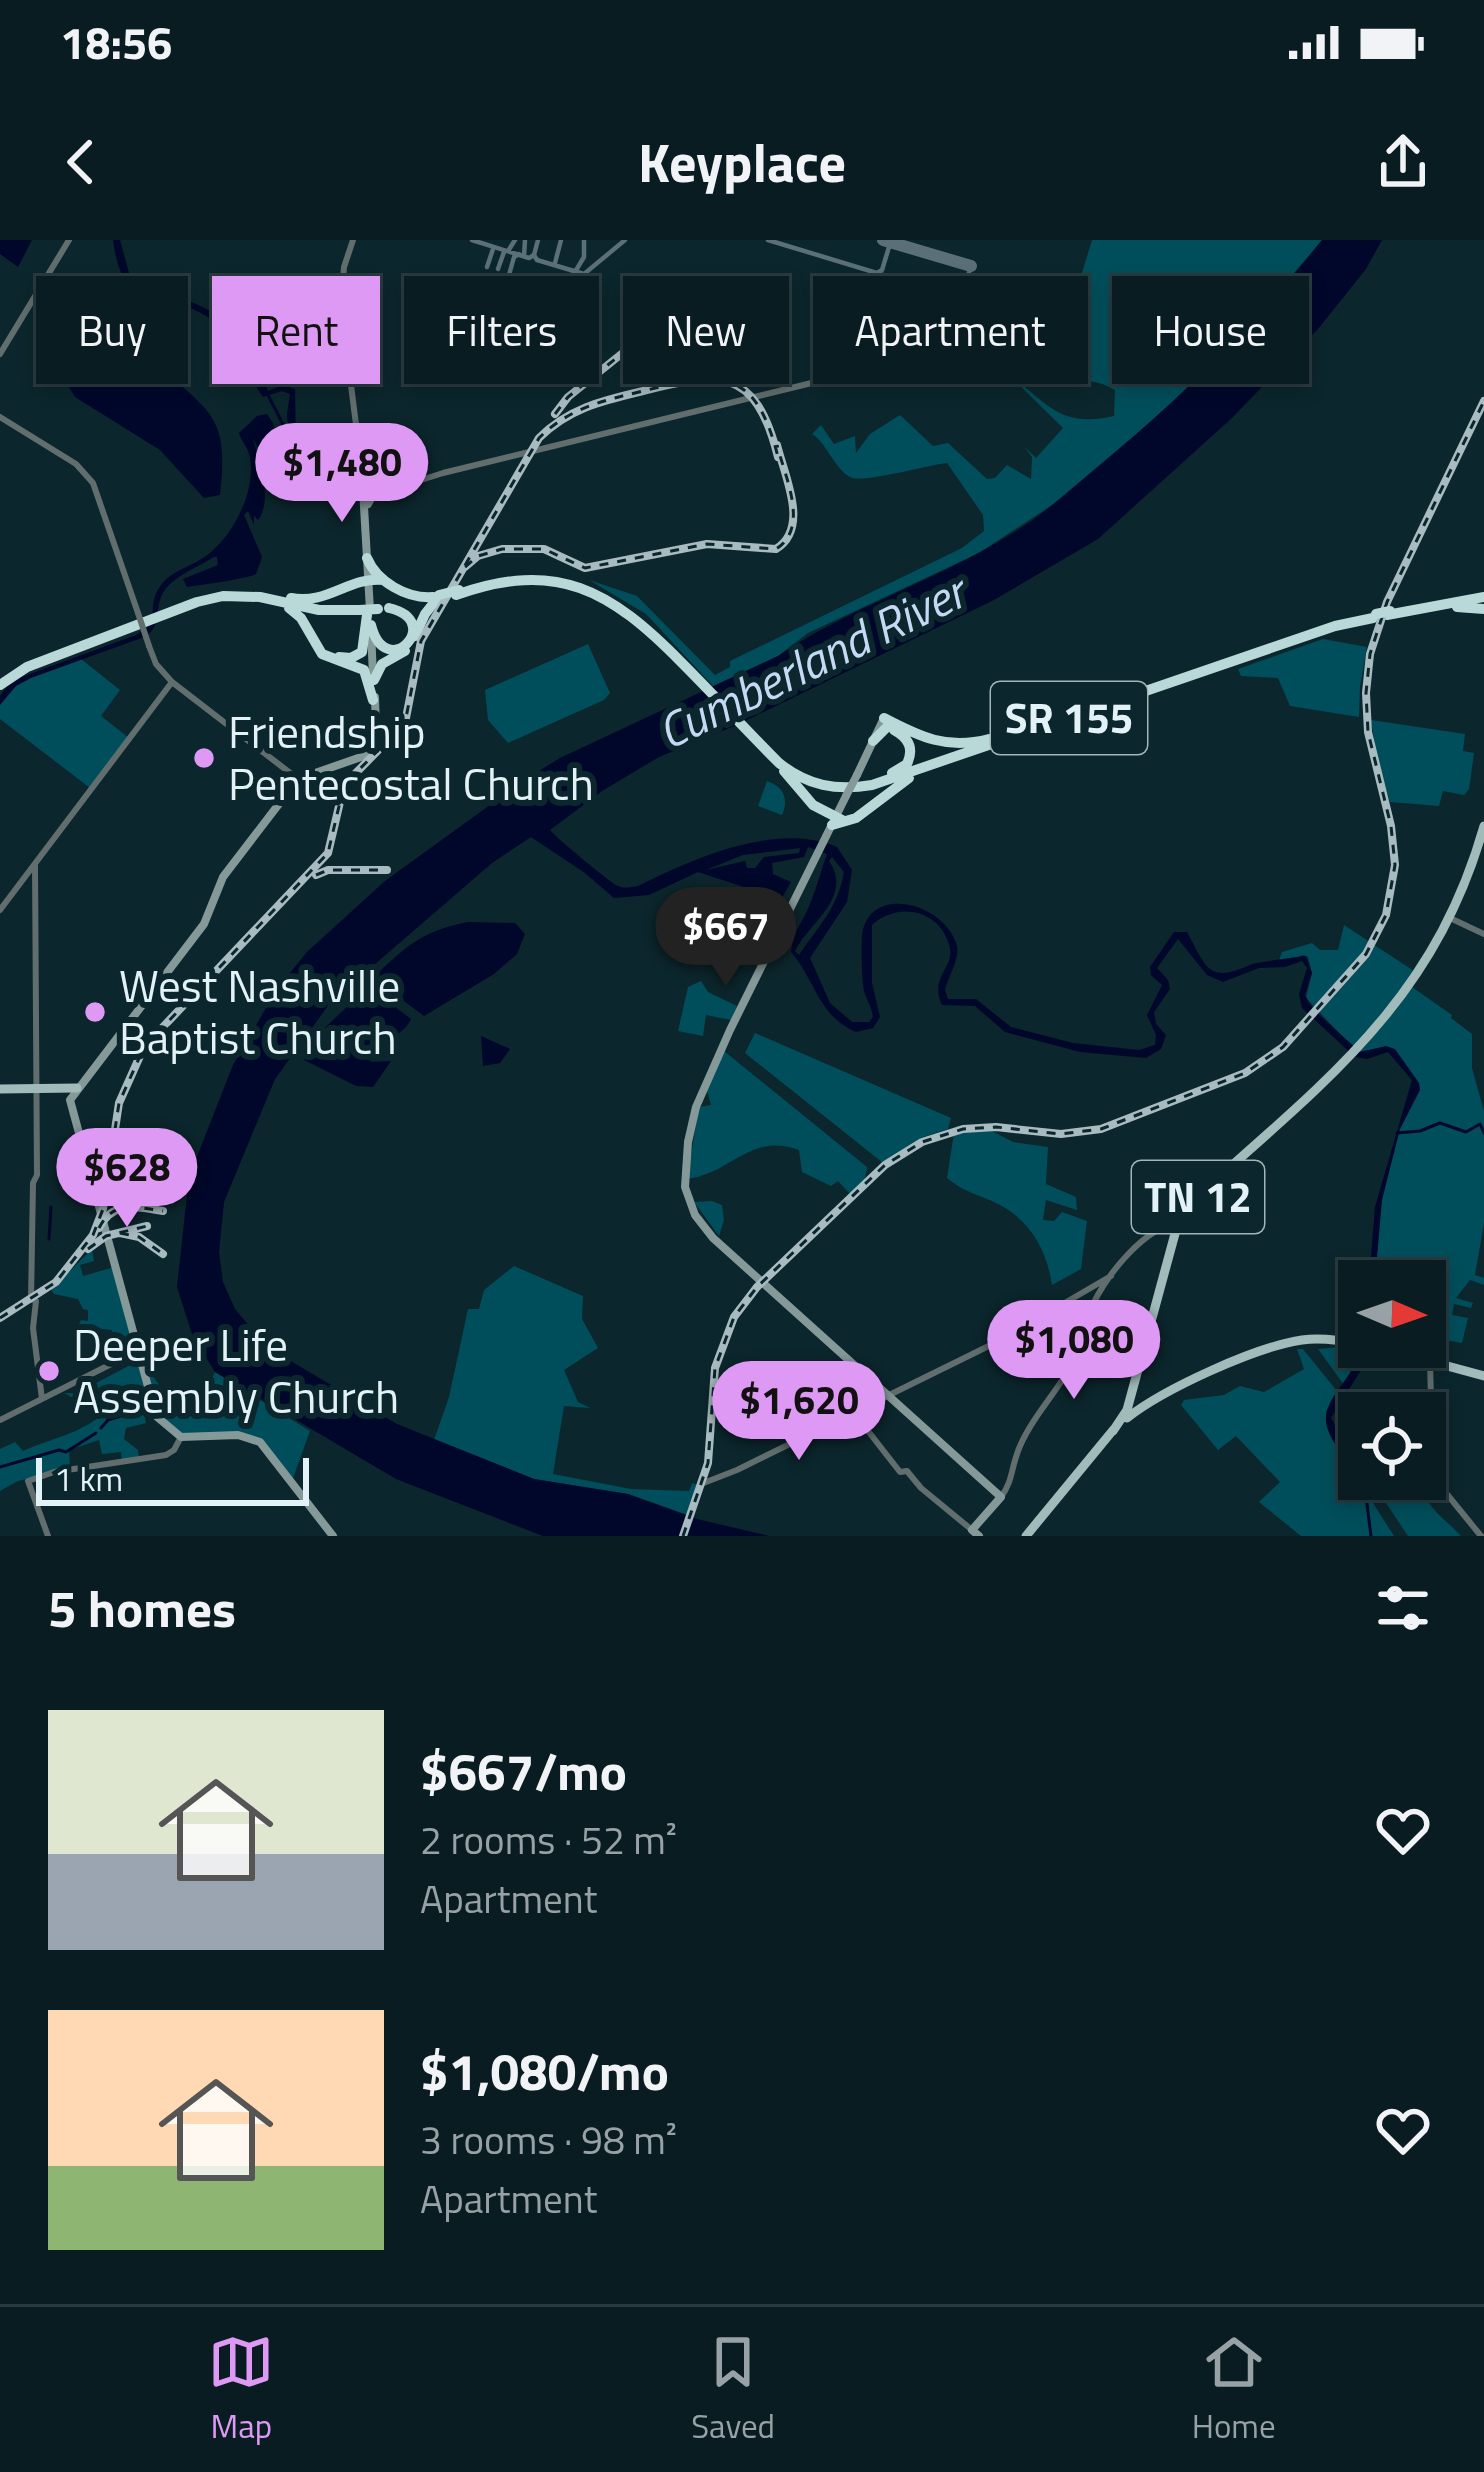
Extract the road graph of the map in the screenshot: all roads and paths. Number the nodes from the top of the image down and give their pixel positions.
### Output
1 (69, 240) edge
2 (352, 240) edge
3 (0, 354) edge
4 (813, 383) edge
5 (0, 417) edge
6 (362, 472) joint
7 (363, 490) junction
8 (385, 490) junction
9 (367, 535) junction
10 (365, 558) junction
11 (362, 579) junction
12 (384, 580) junction
13 (235, 591) junction
14 (1484, 594) edge
15 (436, 598) junction
16 (269, 600) junction
17 (1484, 609) edge
18 (338, 611) junction
19 (371, 611) junction
20 (1412, 611) junction
21 (162, 613) junction
22 (1381, 615) junction
23 (144, 617) junction
24 (374, 680) junction
25 (0, 681) edge
26 (172, 682) junction
27 (373, 700) junction
28 (376, 719) junction
29 (885, 722) junction
30 (1015, 733) junction
31 (873, 741) joint
32 (766, 748) junction
33 (940, 763) junction
34 (298, 779) junction
35 (860, 779) junction
36 (832, 824) junction
37 (1484, 826) edge
38 (35, 864) junction
39 (0, 910) edge
40 (1450, 918) junction
41 (1484, 934) edge
42 (36, 1088) junction
43 (76, 1088) junction
44 (0, 1089) edge
45 (1178, 1218) junction
46 (1111, 1277) junction
47 (1338, 1341) edge
48 (137, 1351) junction
49 (1446, 1365) edge
50 (1430, 1368) edge
51 (1484, 1376) edge
52 (888, 1395) junction
53 (42, 1400) junction
54 (1134, 1400) junction
55 (854, 1413) junction
56 (0, 1420) edge
57 (1113, 1431) junction
58 (181, 1437) junction
59 (701, 1484) dead end
60 (997, 1498) junction
61 (977, 1534) edge
62 (48, 1536) edge
63 (333, 1536) edge
64 (1026, 1536) edge
65 (1481, 1536) edge

1 - 3 street
2 - 6 street
4 - 8 street
5 - 23 street
6 - 7 main road
7 - 8 street
7 - 9 main road
7 - 10 main road
8 - 9 main road
9 - 10 main road
10 - 11 highway
10 - 12 highway
11 - 12 highway
11 - 13 highway
11 - 19 main road
12 - 15 highway
13 - 19 highway, SR 155
13 - 21 highway, SR 155
14 - 20 highway, SR 155
14 - 22 highway, SR 155
15 - 19 highway, SR 155
15 - 24 highway
15 - 32 highway, SR 155, bridge
16 - 18 highway, SR 155
16 - 21 highway, SR 155
16 - 27 highway
17 - 20 highway
18 - 19 highway, SR 155
18 - 19 highway
19 - 24 main road
19 - 27 main road
20 - 22 highway, SR 155
21 - 23 highway, SR 155
22 - 30 highway, SR 155
22 - 33 highway, SR 155
23 - 25 highway, SR 155
23 - 26 street, bridge
24 - 28 main road
26 - 34 street
26 - 38 street
27 - 28 main road
28 - 34 main road
29 - 30 highway
29 - 31 highway
29 - 35 highway
30 - 35 highway, SR 155
31 - 35 main road
32 - 33 highway, SR 155
32 - 35 highway, SR 155
32 - 36 highway
33 - 36 highway
34 - 43 main road
35 - 36 main road, bridge
36 - 52 main road
37 - 40 main road, TN 12
38 - 39 street
38 - 42 street
40 - 41 street
40 - 45 main road, TN 12
42 - 43 main road
42 - 44 main road
42 - 53 street
43 - 48 main road
45 - 46 street
45 - 54 main road, TN 12
46 - 52 street
46 - 60 street
47 - 54 main road
48 - 53 street
48 - 58 main road
49 - 51 main road
50 - 65 street
52 - 55 street
52 - 60 main road
53 - 56 street
54 - 57 main road
54 - 57 main road
55 - 59 street
55 - 61 street
57 - 64 main road
58 - 62 street
58 - 63 main road
60 - 61 main road

